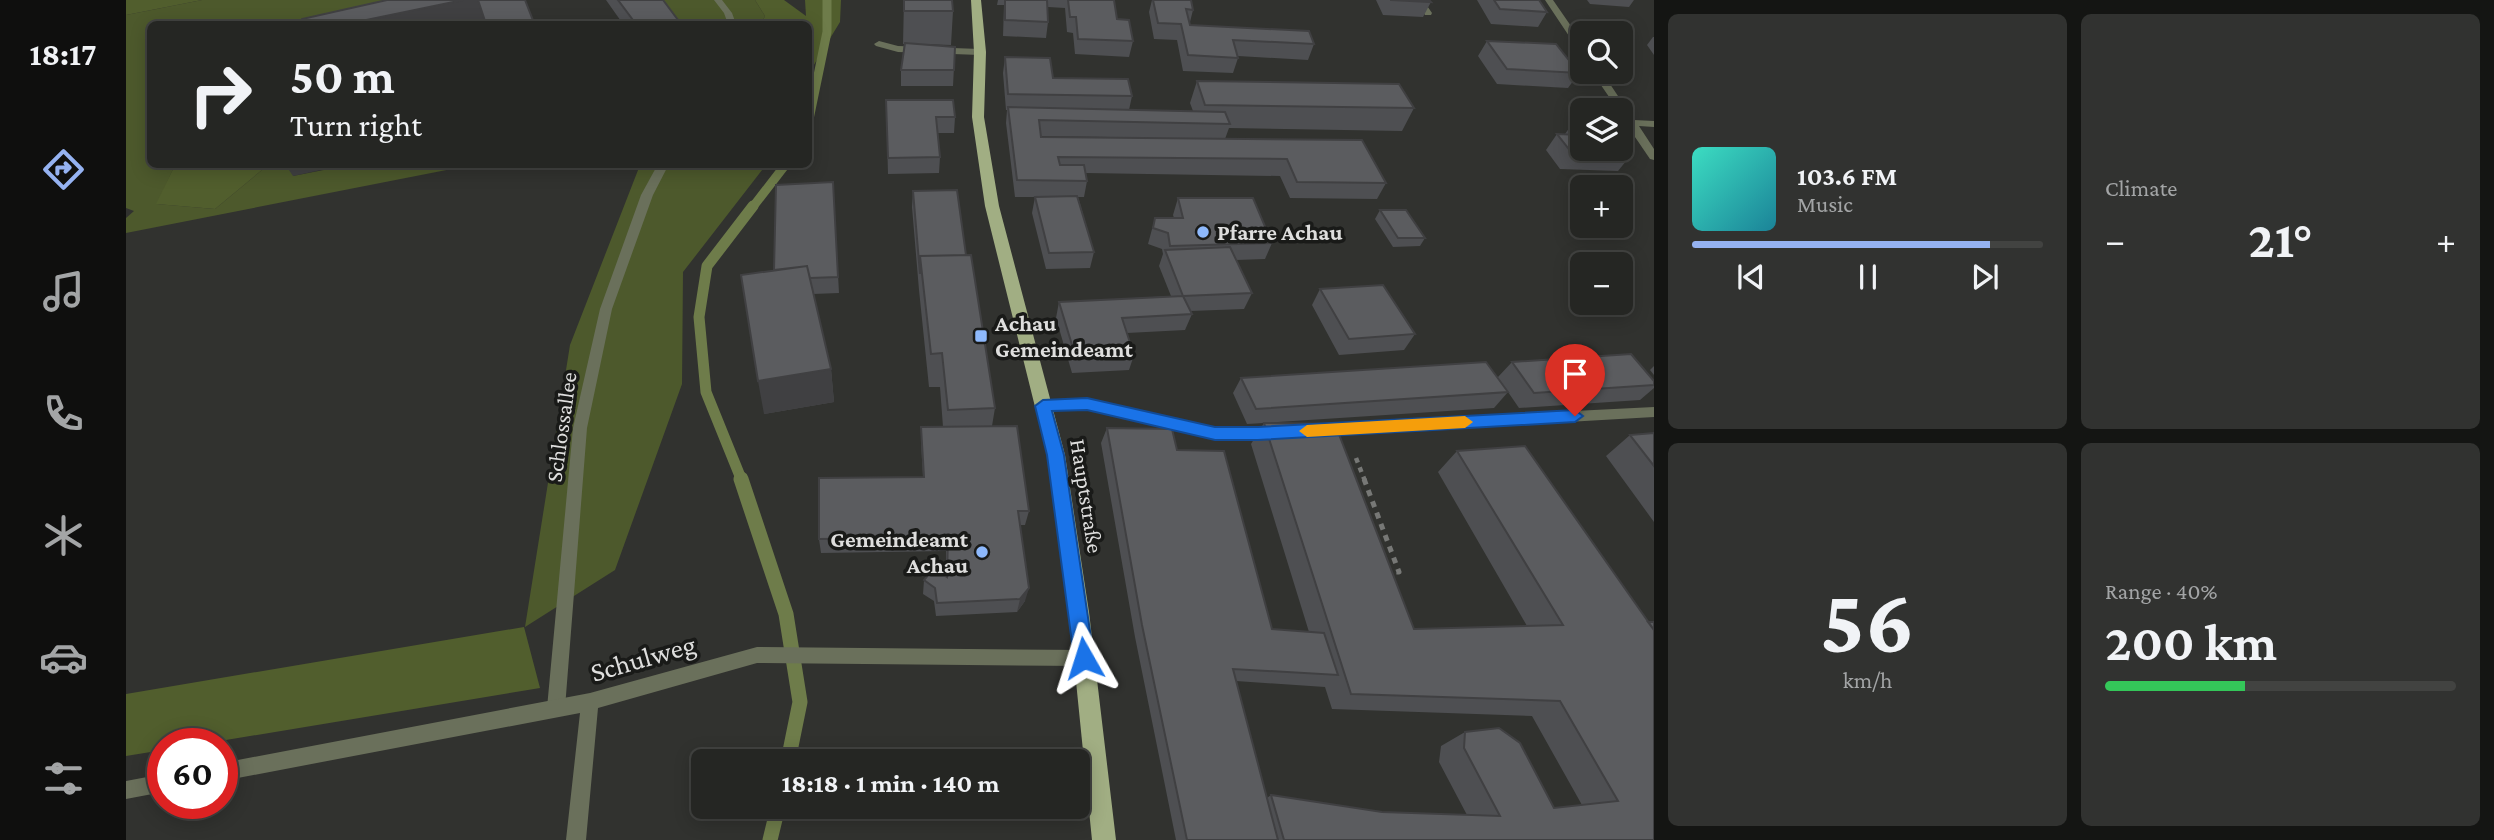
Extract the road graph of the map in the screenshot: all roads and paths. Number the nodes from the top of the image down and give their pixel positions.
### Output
1 (718, 0) edge
2 (976, 0) edge
3 (1419, 0) edge
4 (1549, 0) edge
5 (1428, 13) edge
6 (731, 21) edge
7 (1570, 31) edge
8 (879, 44) dead end
9 (980, 52) junction
10 (1633, 123) edge
11 (1654, 124) edge
12 (1633, 126) edge
13 (1654, 157) edge
14 (662, 168) edge
15 (1043, 406) junction
16 (1654, 412) edge
17 (1356, 458) dead end
18 (1362, 503) edge
19 (1373, 503) junction
20 (1378, 572) edge
21 (1084, 658) junction
22 (590, 702) junction
23 (556, 708) junction
24 (238, 769) edge
25 (147, 786) edge
26 (126, 790) edge
27 (576, 840) edge
28 (1104, 840) edge

1 - 6 street
2 - 9 main road, Hauptstraße
3 - 5 street
4 - 7 street
8 - 9 street
9 - 15 main road, Hauptstraße
10 - 11 street
12 - 13 street
14 - 23 street, Schlossallee
15 - 16 street
15 - 21 main road, Hauptstraße
17 - 19 path
18 - 19 path
19 - 20 path
21 - 22 street, Schulweg
21 - 28 main road, Hauptstraße
22 - 23 street, Schulweg
22 - 27 street
23 - 24 street, Schulweg
25 - 26 street

